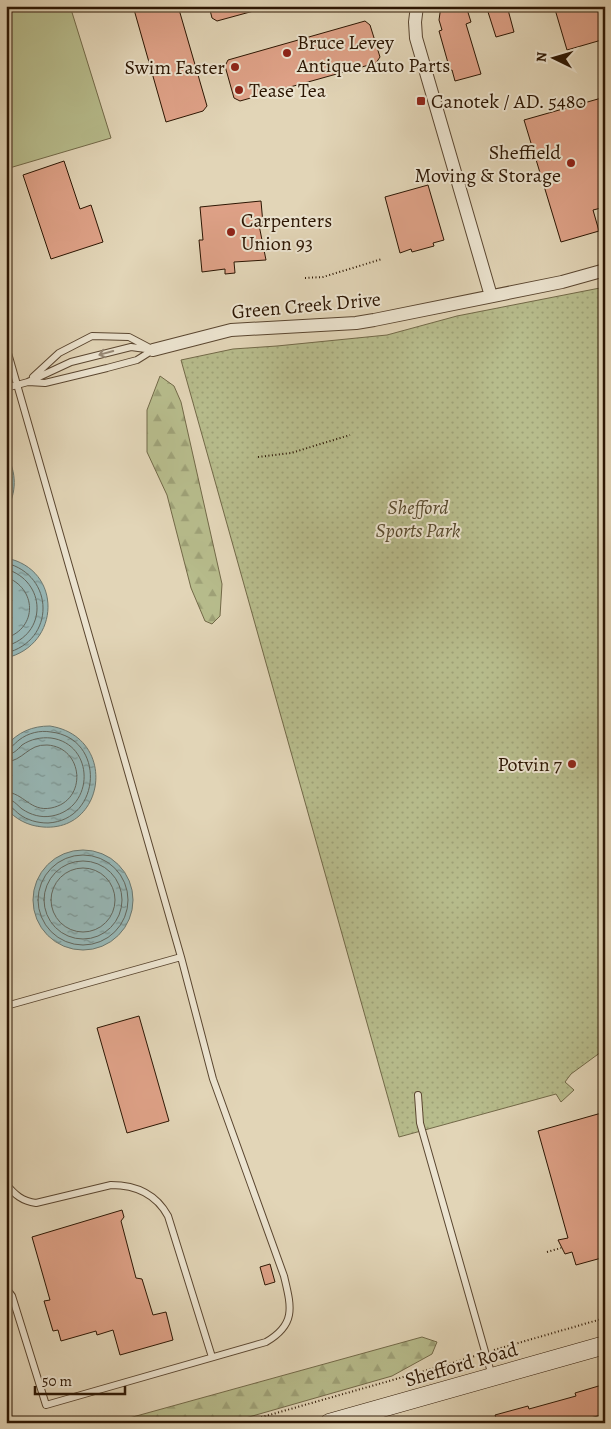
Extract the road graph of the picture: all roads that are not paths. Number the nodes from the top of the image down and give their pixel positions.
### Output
1 (417, 6) edge
2 (605, 270) edge
3 (491, 296) junction
4 (6, 346) edge
5 (154, 350) junction
6 (28, 382) junction
7 (18, 384) junction
8 (6, 388) edge
9 (181, 957) junction
10 (6, 1006) edge
11 (418, 1095) dead end
12 (6, 1184) edge
13 (6, 1288) edge
14 (605, 1345) edge
15 (212, 1357) junction
16 (493, 1377) junction
17 (329, 1423) edge

1 - 3 street
2 - 3 street, Green Creek Drive
3 - 5 street, Green Creek Drive
4 - 7 lane
5 - 6 lane
5 -> 6 lane
5 - 6 lane
6 - 7 lane
7 - 8 lane
7 - 9 lane
9 - 10 lane
9 - 15 lane
11 - 16 lane
12 - 15 lane
13 - 15 lane
14 - 16 street, Shefford Road
16 - 17 street, Shefford Road

